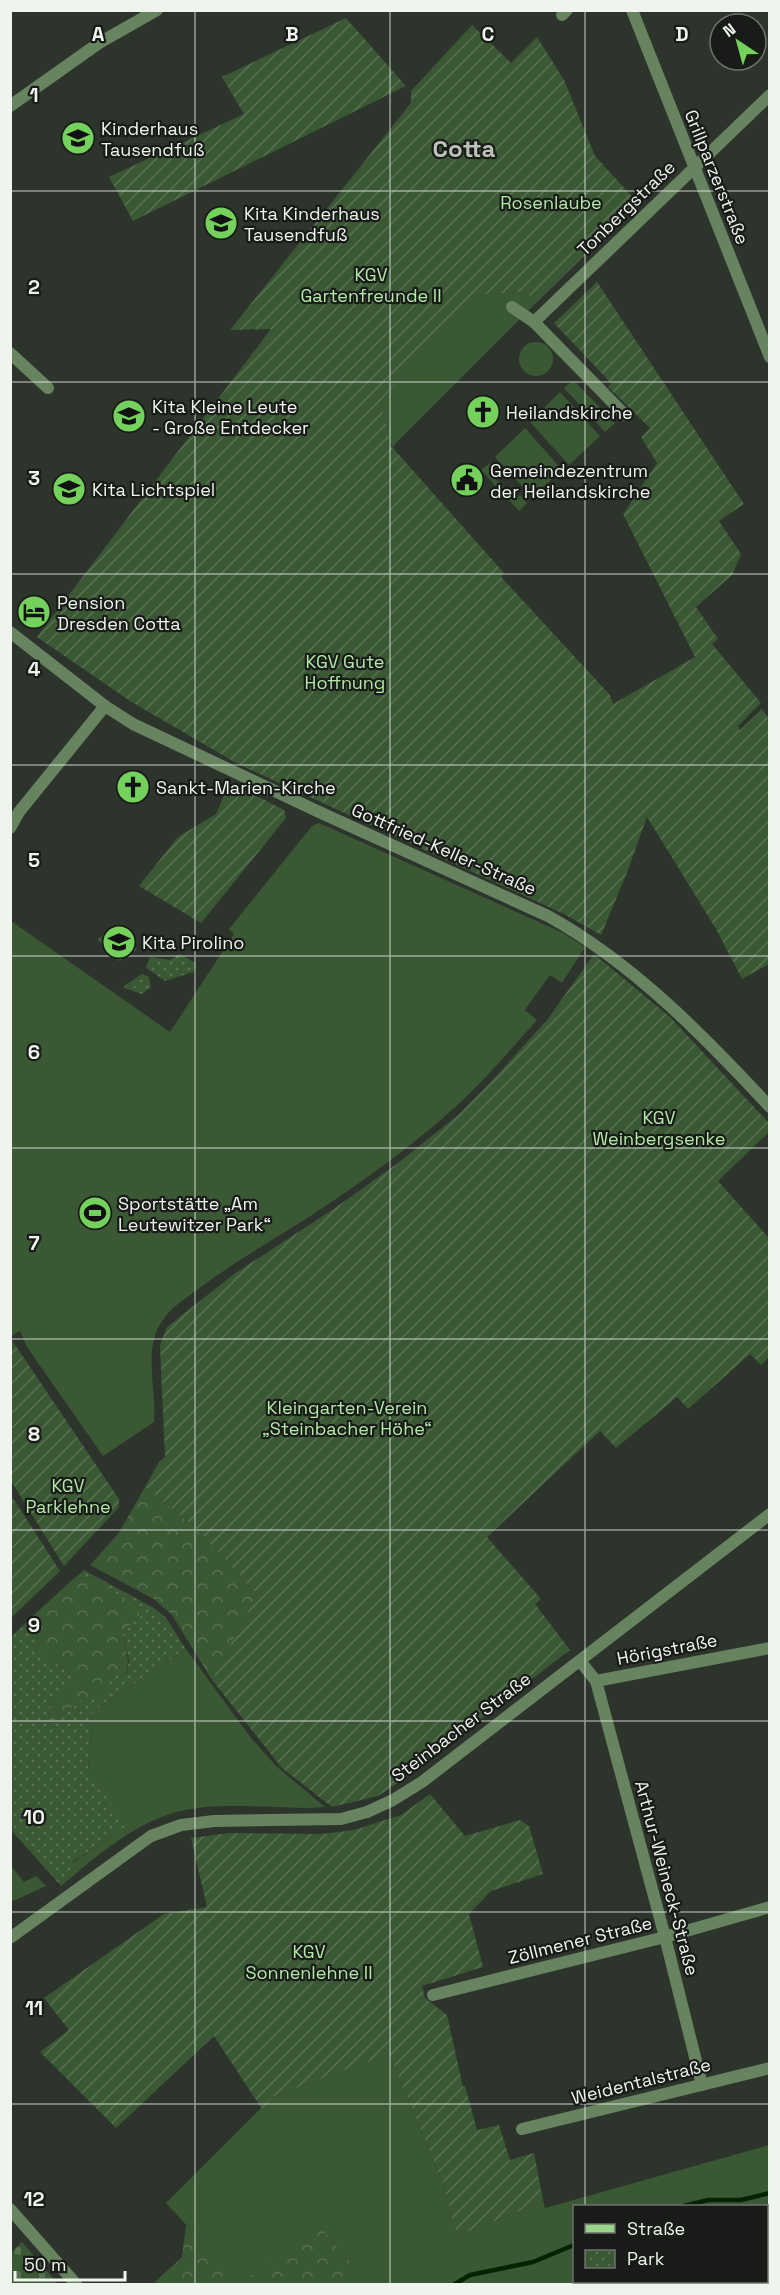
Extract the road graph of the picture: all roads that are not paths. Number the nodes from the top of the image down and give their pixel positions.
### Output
1 (157, 10) edge
2 (632, 10) edge
3 (770, 95) edge
4 (10, 106) edge
5 (694, 168) junction
6 (512, 307) dead end
7 (534, 322) junction
8 (10, 353) edge
9 (770, 357) edge
10 (48, 388) dead end
11 (624, 414) dead end
12 (10, 632) edge
13 (105, 706) junction
14 (10, 828) edge
15 (770, 1107) edge
16 (770, 1514) edge
17 (770, 1648) edge
18 (580, 1661) junction
19 (596, 1681) junction
20 (770, 1907) edge
21 (665, 1937) junction
22 (10, 1938) edge
23 (432, 1995) dead end
24 (770, 2068) edge
25 (702, 2085) junction
26 (522, 2129) dead end
27 (10, 2209) edge
28 (770, 2283) edge
29 (76, 2284) edge
30 (762, 2284) edge

1 - 4 street
2 - 5 street, Grillparzerstraße
3 - 5 street, Tonbergstraße
5 - 7 street, Tonbergstraße
5 - 9 street, Grillparzerstraße
6 - 7 street
7 - 11 street
8 - 10 street
12 - 13 street, Gottfried-Keller-Straße
13 - 14 street
13 - 15 street, Gottfried-Keller-Straße
16 - 18 street, Steinbacher Straße
17 - 19 street, Hörigstraße
18 - 19 street, Hörigstraße
18 - 22 street, Steinbacher Straße
19 - 21 street, Arthur-Weineck-Straße
20 - 21 street, Zöllmener Straße
21 - 23 street, Zöllmener Straße
21 - 25 street, Arthur-Weineck-Straße
24 - 25 street, Weidentalstraße
25 - 26 street, Weidentalstraße
27 - 29 street
28 - 30 main road

